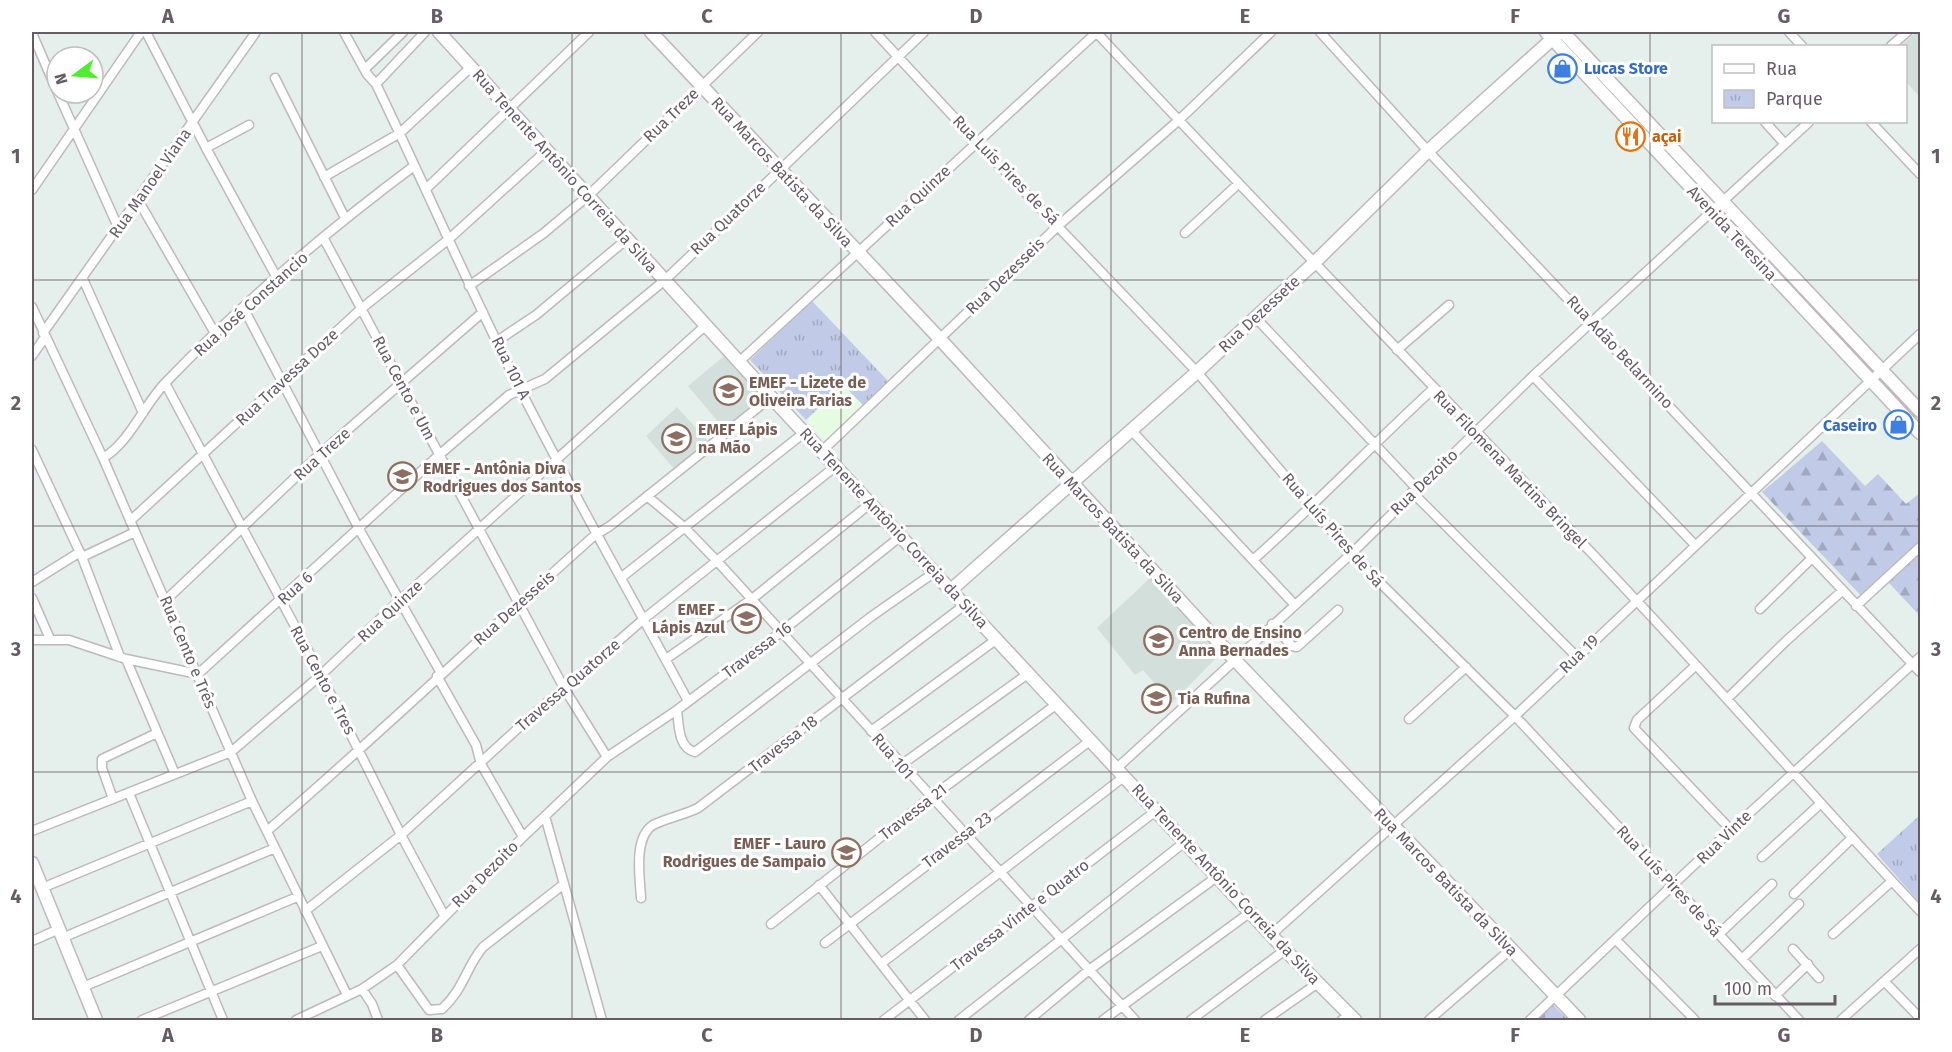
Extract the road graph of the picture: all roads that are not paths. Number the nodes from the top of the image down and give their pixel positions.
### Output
1 (141, 32) edge
2 (146, 32) edge
3 (256, 32) edge
4 (344, 32) edge
5 (403, 32) edge
6 (425, 32) edge
7 (439, 32) edge
8 (590, 32) edge
9 (651, 32) edge
10 (758, 32) edge
11 (876, 32) edge
12 (924, 32) edge
13 (1096, 32) edge
14 (1271, 32) edge
15 (1320, 32) edge
16 (1789, 32) edge
17 (1907, 32) edge
18 (32, 33) edge
19 (1556, 33) edge
20 (1801, 45) edge
21 (1892, 45) edge
22 (899, 56) junction
23 (1587, 56) junction
24 (45, 64) edge
25 (1577, 66) junction
26 (471, 67) junction
27 (366, 68) junction
28 (275, 78) dead end
29 (1609, 80) junction
30 (376, 84) junction
31 (701, 85) junction
32 (1600, 90) junction
33 (63, 105) edge
34 (509, 109) junction
35 (1179, 120) junction
36 (192, 123) junction
37 (1766, 123) edge
38 (1808, 123) edge
39 (1872, 123) edge
40 (249, 125) dead end
41 (74, 129) junction
42 (400, 133) junction
43 (977, 142) junction
44 (1785, 144) junction
45 (206, 148) junction
46 (546, 151) junction
47 (1428, 151) junction
48 (414, 166) junction
49 (779, 169) junction
50 (1920, 174) edge
51 (324, 177) junction
52 (1238, 183) junction
53 (426, 189) junction
54 (32, 190) edge
55 (588, 196) junction
56 (138, 200) junction
57 (1722, 202) junction
58 (1712, 212) junction
59 (345, 218) junction
60 (1059, 225) junction
61 (118, 227) junction
62 (1185, 233) dead end
63 (324, 239) junction
64 (448, 239) junction
65 (627, 239) junction
66 (857, 252) junction
67 (1313, 264) junction
68 (277, 278) junction
69 (83, 279) junction
70 (665, 280) junction
71 (469, 286) junction
72 (1449, 305) dead end
73 (32, 307) edge
74 (362, 308) junction
75 (244, 309) junction
76 (483, 312) junction
77 (1255, 317) junction
78 (1592, 322) junction
79 (706, 325) junction
80 (1920, 334) edge
81 (44, 335) junction
82 (216, 335) junction
83 (939, 338) junction
84 (497, 341) junction
85 (1397, 350) junction
86 (32, 356) edge
87 (740, 361) junction
88 (1881, 369) junction
89 (1197, 372) junction
90 (1533, 376) junction
91 (1870, 380) junction
92 (282, 381) junction
93 (165, 383) junction
94 (402, 383) junction
95 (520, 388) junction
96 (1433, 389) junction
97 (771, 397) junction
98 (1920, 411) edge
99 (143, 413) junction
100 (1132, 431) junction
101 (805, 432) junction
102 (1476, 432) junction
103 (1920, 433) edge
104 (1375, 441) junction
105 (32, 450) edge
106 (823, 450) junction
107 (321, 453) junction
108 (203, 455) junction
109 (439, 455) junction
110 (103, 458) junction
111 (558, 459) junction
112 (836, 466) junction
113 (1072, 483) junction
114 (1414, 490) junction
115 (1752, 493) junction
116 (647, 496) junction
117 (871, 503) junction
118 (1312, 508) junction
119 (130, 521) junction
120 (684, 527) junction
121 (242, 528) junction
122 (359, 529) junction
123 (479, 529) junction
124 (135, 532) junction
125 (595, 535) junction
126 (901, 536) junction
127 (1695, 545) junction
128 (1920, 547) edge
129 (81, 554) junction
130 (1350, 554) junction
131 (1812, 558) junction
132 (1253, 560) junction
133 (717, 561) junction
134 (935, 572) junction
135 (622, 577) junction
136 (32, 582) edge
137 (952, 589) junction
138 (1842, 591) junction
139 (32, 598) edge
140 (752, 599) junction
141 (166, 600) junction
142 (1637, 600) junction
143 (281, 601) junction
144 (399, 602) junction
145 (518, 603) junction
146 (966, 604) junction
147 (1294, 604) junction
148 (1856, 606) junction
149 (1760, 609) dead end
150 (1338, 610) dead end
151 (645, 618) junction
152 (1272, 624) junction
153 (781, 632) junction
154 (50, 639) junction
155 (997, 639) junction
156 (32, 640) edge
157 (1577, 657) junction
158 (1920, 657) edge
159 (123, 658) junction
160 (666, 659) junction
161 (1234, 659) junction
162 (812, 664) junction
163 (1913, 665) junction
164 (1695, 666) junction
165 (1466, 668) junction
166 (1920, 672) edge
167 (1029, 673) junction
168 (198, 674) junction
169 (321, 675) junction
170 (439, 675) junction
171 (564, 688) junction
172 (841, 699) junction
173 (1727, 699) junction
174 (688, 701) junction
175 (1057, 704) junction
176 (677, 710) junction
177 (1515, 716) junction
178 (1409, 719) dead end
179 (871, 731) junction
180 (157, 733) junction
181 (1091, 740) junction
182 (360, 751) junction
183 (231, 752) junction
184 (607, 757) junction
185 (481, 764) junction
186 (901, 765) junction
187 (1121, 772) junction
188 (1793, 773) junction
189 (175, 774) junction
190 (129, 793) junction
191 (930, 798) junction
192 (113, 799) junction
193 (252, 801) junction
194 (1820, 804) junction
195 (1156, 810) junction
196 (545, 816) junction
197 (1392, 826) junction
198 (1731, 830) junction
199 (32, 831) edge
200 (267, 831) junction
201 (400, 835) junction
202 (964, 835) junction
203 (523, 837) junction
204 (1852, 838) junction
205 (1186, 841) junction
206 (148, 843) junction
207 (274, 848) junction
208 (1762, 857) dead end
209 (32, 863) edge
210 (1001, 872) junction
211 (1218, 876) junction
212 (1892, 880) junction
213 (564, 884) junction
214 (1772, 884) dead end
215 (819, 885) junction
216 (1674, 885) junction
217 (42, 888) junction
218 (170, 894) junction
219 (1794, 894) dead end
220 (297, 897) junction
221 (641, 898) dead end
222 (1799, 904) dead end
223 (1030, 905) junction
224 (305, 910) junction
225 (1920, 910) edge
226 (1252, 911) junction
227 (444, 915) junction
228 (849, 923) junction
229 (771, 924) dead end
230 (60, 933) junction
231 (1272, 934) junction
232 (1719, 934) junction
233 (1833, 934) dead end
234 (1060, 938) junction
235 (1616, 940) junction
236 (32, 941) edge
237 (190, 942) junction
238 (825, 943) dead end
239 (322, 946) junction
240 (1793, 949) dead end
241 (1920, 949) edge
242 (1286, 950) junction
243 (1510, 950) junction
244 (1742, 959) junction
245 (882, 963) junction
246 (1808, 964) junction
247 (397, 965) junction
248 (1089, 970) junction
249 (1819, 978) dead end
250 (1885, 982) junction
251 (1318, 983) junction
252 (83, 987) junction
253 (362, 988) junction
254 (210, 993) junction
255 (347, 995) junction
256 (1775, 996) junction
257 (1557, 997) junction
258 (910, 1001) junction
259 (1122, 1005) junction
260 (1920, 1018) edge
261 (301, 1019) edge
262 (1349, 1019) edge
263 (96, 1020) edge
264 (142, 1020) edge
265 (223, 1020) edge
266 (378, 1020) edge
267 (602, 1020) edge
268 (884, 1020) edge
269 (925, 1020) edge
270 (959, 1020) edge
271 (1029, 1020) edge
272 (1104, 1020) edge
273 (1135, 1020) edge
274 (1191, 1020) edge
275 (1265, 1020) edge
276 (1430, 1020) edge
277 (1530, 1020) edge
278 (1579, 1020) edge
279 (1695, 1020) edge
280 (1799, 1020) edge
281 (1841, 1020) edge

1 - 41 street
2 - 36 street
3 - 36 street, Rua Manoel Viana
4 - 27 street, Rua 101 A
5 - 27 street
6 - 30 street
7 - 26 main road, Rua Tenente Antônio Correia da Silva
8 - 34 street
9 - 31 main road, Rua Marcos Batista da Silva
10 - 31 street, Rua Treze
11 - 22 street, Rua Luís Pires de Sá
12 - 22 street, Rua Quatorze
13 - 35 street, Rua Filomena Martins Bringel
13 - 43 street, Rua Quinze
14 - 35 street, Rua Dezesseis
15 - 47 street, Rua Adão Belarmino
16 - 20 street
17 - 21 street
18 - 24 street
19 - 23 main road, Avenida Teresina
19 - 25 main road, Avenida Teresina
19 - 47 main road, Rua Dezessete
22 - 43 street, Rua Luís Pires de Sá
22 - 49 street, Rua Quatorze
23 - 25 main road
23 - 29 main road, Avenida Teresina
25 - 32 main road, Avenida Teresina
26 - 34 main road, Rua Tenente Antônio Correia da Silva
26 - 42 street
27 - 30 street, Rua 101 A
28 - 51 street
29 - 32 main road
29 - 57 main road, Avenida Teresina
30 - 42 street, Rua 101 A
31 - 49 main road, Rua Marcos Batista da Silva
31 - 55 street, Rua Treze
32 - 58 main road, Avenida Teresina
33 - 41 street
34 - 46 main road, Rua Tenente Antônio Correia da Silva
34 - 53 street
35 - 52 street, Rua Filomena Martins Bringel
35 - 60 street, Rua Dezesseis
36 - 45 street
36 - 56 street, Rua Manoel Viana
37 - 44 street
38 - 44 street, Rua Dezoito
39 - 50 street
40 - 45 street
41 - 54 street
41 - 61 street
42 - 48 street, Rua 101 A
42 - 51 street
43 - 60 street, Rua Luís Pires de Sá
43 - 66 street, Rua Quinze
44 - 57 street, Rua Dezoito
45 - 68 street
46 - 55 main road, Rua Tenente Antônio Correia da Silva
46 - 64 street, Rua Travessa Doze
47 - 67 main road, Rua Dezessete
47 - 78 street, Rua Adão Belarmino
48 - 53 street, Rua 101 A
48 - 59 street, Rua José Constancio
49 - 66 main road, Rua Marcos Batista da Silva
49 - 70 street, Rua Quatorze
51 - 59 street
52 - 62 street
52 - 67 street, Rua Filomena Martins Bringel
53 - 64 street, Rua 101 A
55 - 65 main road, Rua Tenente Antônio Correia da Silva
55 - 71 street, Rua Treze
56 - 61 street, Rua Manoel Viana
56 - 82 street
57 - 58 street, Rua Dezoito
57 - 88 main road, Avenida Teresina
58 - 78 street, Rua Dezoito
58 - 91 main road, Avenida Teresina
59 - 63 street, Rua José Constancio
60 - 83 street, Rua Dezesseis
60 - 89 street, Rua Luís Pires de Sá
61 - 69 street, Rua Manoel Viana
63 - 68 street, Rua José Constancio
63 - 74 street, Rua Cento e Um
64 - 71 street, Rua 101 A
64 - 74 street, Rua Travessa Doze
65 - 70 main road, Rua Tenente Antônio Correia da Silva
65 - 84 street
66 - 83 main road, Rua Marcos Batista da Silva
66 - 87 street, Rua Quinze
67 - 77 main road, Rua Dezessete
67 - 85 street, Rua Filomena Martins Bringel
68 - 75 street, Rua José Constancio
69 - 81 street, Rua Manoel Viana
69 - 99 street
70 - 79 main road, Rua Tenente Antônio Correia da Silva
70 - 95 street, Rua Quatorze
71 - 76 street, Rua 101 A
72 - 85 street
73 - 81 street, Rua Cento e Três
74 - 92 street, Rua Travessa Doze
74 - 94 street, Rua Cento e Um
75 - 82 street, Rua José Constancio
75 - 92 street
76 - 84 street, Rua 101 A
76 - 94 street, Rua Treze
77 - 89 main road, Rua Dezessete
77 - 104 street
78 - 90 street, Rua Dezoito
78 - 115 street, Rua Adão Belarmino
79 - 87 main road, Rua Tenente Antônio Correia da Silva
79 - 111 street, Rua Quinze
80 - 88 street, Rua 19
81 - 86 street, Rua Manoel Viana
81 - 110 street, Rua Cento e Três
82 - 93 street, Rua José Constancio
83 - 106 street, Rua Dezesseis
83 - 113 main road, Rua Marcos Batista da Silva
84 - 95 street, Rua 101 A
85 - 96 street, Rua Filomena Martins Bringel
87 - 97 main road, Rua Tenente Antônio Correia da Silva
88 - 91 street, Rua 19
88 - 98 main road, Avenida Teresina
89 - 100 main road, Rua Dezessete
89 - 118 street, Rua Luís Pires de Sá
90 - 102 street, Rua Dezoito
90 - 127 street
91 - 103 main road, Avenida Teresina
91 - 115 street, Rua 19
92 - 107 street
92 - 108 street, Rua Travessa Doze
93 - 99 street, Rua José Constancio
93 - 108 street, Rua Cento e Tres
94 - 107 street, Rua Treze
94 - 109 street, Rua Cento e Um
95 - 109 street, Rua 6
95 - 111 street, Rua 101 A
96 - 102 street, Rua Filomena Martins Bringel
96 - 104 street
97 - 101 main road, Rua Tenente Antônio Correia da Silva
97 - 116 street, Rua Dezesseis
99 - 110 street, Rua José Constancio
100 - 113 main road, Rua Dezessete
100 - 132 street
101 - 106 main road, Rua Tenente Antônio Correia da Silva
101 - 120 street
102 - 114 street, Rua Dezoito
102 - 142 street, Rua Filomena Martins Bringel
104 - 114 street
104 - 118 street
105 - 129 street
106 - 112 main road, Rua Tenente Antônio Correia da Silva
107 - 121 street, Rua Treze
107 - 122 street
108 - 119 street, Rua Travessa Doze
108 - 121 street, Rua Cento e Tres
109 - 122 street, Rua 6
109 - 123 street, Rua Cento e Um
110 - 119 street, Rua Cento e Três
111 - 123 street, Rua Quinze
111 - 125 street, Rua 101 A
112 - 117 main road, Rua Tenente Antônio Correia da Silva
112 - 133 street, Travessa Quatorze
113 - 137 main road, Rua Dezessete
113 - 161 main road, Rua Marcos Batista da Silva
114 - 130 street, Rua Dezoito
114 - 157 street
115 - 127 street, Rua 19
115 - 131 street, Rua Adão Belarmino
116 - 120 street, Rua 101
116 - 125 street, Rua Dezesseis
117 - 126 main road, Rua Tenente Antônio Correia da Silva
117 - 140 street
118 - 130 street, Rua Luís Pires de Sá
118 - 132 street
119 - 124 street, Rua Cento e Três
120 - 133 street, Rua 101
120 - 135 street
121 - 141 street, Rua Treze
121 - 143 street, Rua Cento e Tres
122 - 143 street, Rua 6
122 - 144 street
123 - 144 street, Rua Quinze
123 - 145 street, Rua Cento e Um
124 - 129 street
124 - 141 street, Rua Cento e Três
125 - 135 street, Rua 101 A
125 - 145 street, Rua Dezesseis
126 - 134 main road, Rua Tenente Antônio Correia da Silva
126 - 153 street, Travessa 16
127 - 142 street, Rua 19
128 - 148 street
129 - 136 street
129 - 159 street
130 - 147 street, Rua Dezoito
130 - 165 street, Rua Luís Pires de Sá
131 - 138 street, Rua Adão Belarmino
131 - 149 street
132 - 147 street
133 - 140 street, Rua 101
133 - 151 street, Travessa Quatorze
134 - 137 main road, Rua Tenente Antônio Correia da Silva
134 - 162 street
135 - 151 street, Rua 101 A
137 - 146 main road, Rua Tenente Antônio Correia da Silva
138 - 148 street, Rua Adão Belarmino
138 - 173 street
139 - 154 street
140 - 153 street, Rua 101
140 - 160 street
141 - 168 street, Rua Cento e Três
142 - 157 street, Rua 19
142 - 164 street, Rua Filomena Martins Bringel
143 - 168 street, Rua 6
143 - 169 street, Rua Cento e Tres
144 - 169 street, Rua Quinze
144 - 170 street
145 - 170 street, Rua Dezesseis
145 - 171 street, Rua Cento e Um
146 - 155 main road, Rua Tenente Antônio Correia da Silva
146 - 172 street, Travessa 18
147 - 152 street, Rua Dezoito
148 - 163 street, Rua Adão Belarmino
150 - 152 street
151 - 160 street, Rua 101 A
151 - 171 street, Travessa Quatorze
152 - 161 street, Rua Dezoito
153 - 162 street, Rua 101
153 - 174 street, Travessa 16
154 - 156 street
154 - 159 street
155 - 167 main road, Rua Tenente Antônio Correia da Silva
155 - 179 street
157 - 177 street, Rua 19
158 - 163 street, Rua Vinte
159 - 168 street
159 - 180 street
160 - 174 street, Rua 101 A
161 - 187 street, Rua Dezoito
161 - 197 main road, Rua Marcos Batista da Silva
162 - 172 street, Rua 101
162 - 176 street
163 - 166 street, Rua Adão Belarmino
163 - 188 street, Rua Vinte
164 - 173 street, Rua Filomena Martins Bringel
164 - 198 street
165 - 177 street, Rua Luís Pires de Sá
165 - 178 street
167 - 175 main road, Rua Tenente Antônio Correia da Silva
167 - 186 street
168 - 183 street, Rua Cento e Três
169 - 182 street, Rua Cento e Tres
169 - 183 street, Rua Quinze
170 - 182 street, Rua Dezesseis
170 - 185 street
171 - 184 street, Rua Cento e Um
171 - 185 street, Travessa Quatorze
172 - 179 street, Rua 101
172 - 221 street, Travessa 18
173 - 188 street, Rua Filomena Martins Bringel
174 - 176 street, Travessa 16
175 - 181 main road, Rua Tenente Antônio Correia da Silva
175 - 191 street, Travessa 21
176 - 184 street, Travessa 16
177 - 197 street, Rua 19
177 - 216 street, Rua Luís Pires de Sá
179 - 186 street, Rua 101
180 - 189 street
180 - 192 street
181 - 187 main road, Rua Tenente Antônio Correia da Silva
181 - 202 street, Travessa 23
182 - 200 street, Rua Dezesseis
182 - 201 street, Rua Cento e Tres
183 - 189 street, Rua Quinze
183 - 193 street, Rua Cento e Três
184 - 196 street, Rua Dezoito
185 - 201 street, Travessa Quatorze
185 - 203 street
186 - 191 street, Rua 101
187 - 195 main road, Rua Tenente Antônio Correia da Silva
187 - 210 street, Rua Dezoito
188 - 194 street, Rua Filomena Martins Bringel
188 - 198 street, Rua Vinte
189 - 190 street, Rua Quinze
190 - 192 street, Rua Quinze
190 - 206 street
191 - 202 street, Rua 101
191 - 215 street, Travessa 21
192 - 199 street, Rua Quinze
193 - 200 street, Rua Cento e Três
193 - 206 street
194 - 204 street, Rua Filomena Martins Bringel
194 - 208 street
195 - 205 main road, Rua Tenente Antônio Correia da Silva
195 - 223 street, Travessa Vinte e Quatro
196 - 203 street, Rua Dezoito
196 - 213 street
197 - 231 street, Rua 19
197 - 243 main road, Rua Marcos Batista da Silva
198 - 216 street, Rua Vinte
200 - 207 street, Rua Cento e Três
201 - 224 street, Travessa Quatorze
201 - 227 street, Rua Cento e Tres
202 - 210 street, Rua 101
202 - 228 street, Travessa 23
203 - 227 street, Rua Dezoito
204 - 212 street, Rua Filomena Martins Bringel
204 - 219 street
205 - 211 main road, Rua Tenente Antônio Correia da Silva
205 - 234 street
206 - 217 street
206 - 218 street
207 - 218 street
207 - 220 street, Rua Cento e Três
209 - 217 main road
210 - 223 street, Rua 101
210 - 245 street, Rua Dezoito
211 - 226 main road, Rua Tenente Antônio Correia da Silva
211 - 248 street
212 - 225 street, Rua Filomena Martins Bringel
212 - 233 street
213 - 247 street
213 - 267 street
214 - 232 street
215 - 228 street
215 - 229 street, Travessa 21
216 - 232 street, Rua Luís Pires de Sá
216 - 235 street, Rua Vinte
217 - 230 main road
218 - 230 street
218 - 237 street
220 - 224 street, Rua Cento e Três
220 - 237 street
222 - 244 street
223 - 234 street, Rua 101
223 - 258 street, Travessa Vinte e Quatro
224 - 239 street, Rua Cento e Três
226 - 231 main road, Rua Tenente Antônio Correia da Silva
226 - 259 street
227 - 247 street, Rua Dezoito
228 - 238 street, Travessa 23
228 - 245 street
230 - 236 street
230 - 252 main road
231 - 242 main road, Rua Tenente Antônio Correia da Silva
232 - 244 street, Rua Luís Pires de Sá
234 - 248 street, Rua 101
234 - 270 street
235 - 257 street, Rua Vinte
235 - 279 street
237 - 252 street
237 - 254 street
239 - 254 street
239 - 255 street, Rua Cento e Três
240 - 246 street
241 - 250 street
242 - 251 main road, Rua Tenente Antônio Correia da Silva
242 - 274 street
243 - 257 main road, Rua Marcos Batista da Silva
243 - 276 street
244 - 256 street, Rua Luís Pires de Sá
245 - 258 street
246 - 249 street
246 - 256 street
247 - 253 street, Rua Dezoito
248 - 259 street, Rua 101
248 - 271 street
250 - 260 street
250 - 281 street
251 - 262 main road, Rua Tenente Antônio Correia da Silva
251 - 275 street
252 - 263 main road
253 - 255 street, Rua Dezoito
253 - 266 street
254 - 264 street
254 - 265 street
255 - 261 street, Rua Dezoito
256 - 280 street, Rua Luís Pires de Sá
257 - 277 street, Rua Vinte
257 - 278 main road, Rua Marcos Batista da Silva
258 - 268 street, Travessa Vinte e Quatro
258 - 269 street
259 - 272 street
259 - 273 street, Rua 101

